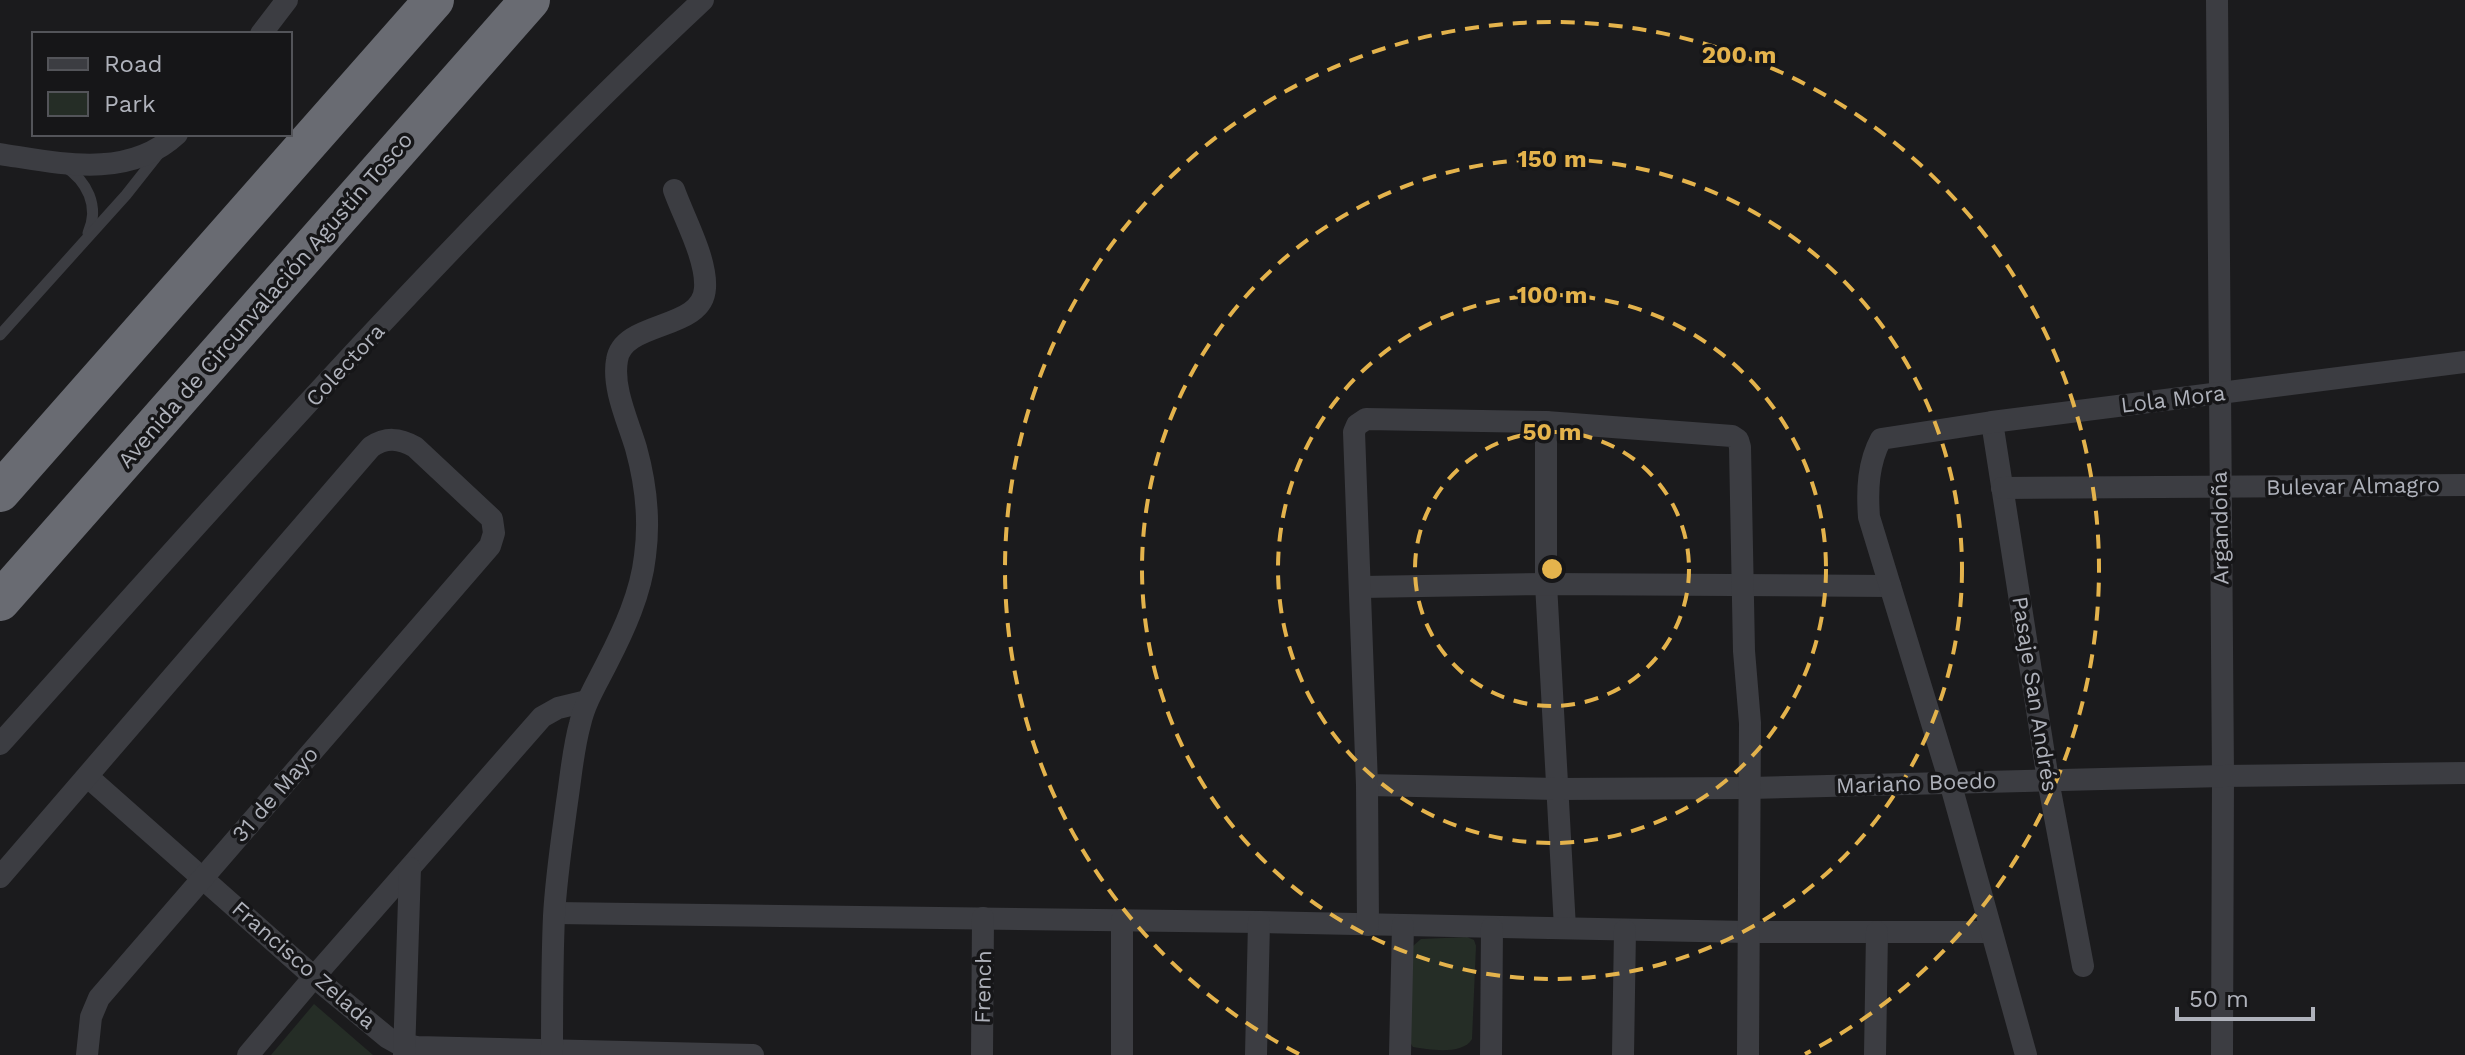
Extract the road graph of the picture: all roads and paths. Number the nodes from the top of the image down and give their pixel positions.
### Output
1 (287, 0) edge
2 (434, 0) edge
3 (530, 0) edge
4 (555, 0) edge
5 (703, 0) edge
6 (2217, 0) edge
7 (263, 32) edge
8 (461, 79) junction
9 (172, 138) edge
10 (0, 154) edge
11 (59, 163) junction
12 (674, 190) dead end
13 (82, 245) junction
14 (0, 335) edge
15 (2465, 362) edge
16 (2219, 393) junction
17 (1546, 422) junction
18 (1992, 422) junction
19 (2465, 485) edge
20 (2219, 487) junction
21 (2002, 488) junction
22 (0, 492) edge
23 (1546, 584) junction
24 (1743, 585) junction
25 (1890, 586) junction
26 (1362, 587) junction
27 (0, 601) edge
28 (587, 701) junction
29 (0, 744) edge
30 (2465, 773) edge
31 (2223, 776) junction
32 (88, 777) junction
33 (2048, 780) junction
34 (1950, 782) junction
35 (1367, 785) junction
36 (1750, 788) junction
37 (1556, 789) junction
38 (410, 868) junction
39 (0, 877) edge
40 (204, 877) junction
41 (555, 913) junction
42 (983, 918) junction
43 (1122, 920) junction
44 (1259, 922) junction
45 (1368, 925) junction
46 (1403, 925) junction
47 (1492, 928) junction
48 (1565, 928) junction
49 (1625, 930) junction
50 (1748, 932) junction
51 (1877, 932) junction
52 (1990, 932) junction
53 (2083, 966) dead end
54 (314, 977) junction
55 (404, 1050) edge
56 (552, 1053) edge
57 (87, 1055) edge
58 (248, 1055) edge
59 (709, 1055) edge
60 (753, 1055) edge
61 (982, 1055) edge
62 (1122, 1055) edge
63 (1256, 1055) edge
64 (1400, 1055) edge
65 (1491, 1055) edge
66 (1623, 1055) edge
67 (1748, 1055) edge
68 (1875, 1055) edge
69 (2026, 1055) edge
70 (2222, 1055) edge

1 - 7 street
2 - 22 highway
3 - 8 highway, Avenida de Circunvalación Agustín Tosco
4 - 8 highway
5 - 29 street, Colectora
6 - 16 street, Argandoña
8 - 27 highway, Avenida de Circunvalación Agustín Tosco
9 - 11 street
9 - 13 lane
10 - 11 street
11 - 13 lane
12 - 28 street
13 - 14 lane
15 - 16 street, Lola Mora
16 - 18 street, Lola Mora
16 - 20 street, Argandoña
17 - 23 street
17 - 24 street
17 - 26 street
18 - 21 street, Pasaje San Andrés
18 - 25 street, Lola Mora
19 - 20 street, Bulevar Almagro
20 - 21 street, Bulevar Almagro
20 - 31 street, Argandoña
21 - 33 street, Pasaje San Andrés
23 - 24 street
23 - 26 street
23 - 37 street
24 - 25 street
24 - 36 street
25 - 34 street
26 - 35 street
28 - 38 street
28 - 41 street
30 - 31 street, Mariano Boedo
31 - 33 street, Mariano Boedo
31 - 70 street, Argandoña
32 - 39 street
32 - 40 street, Francisco Zelada
32 - 40 street, 31 de Mayo
33 - 34 street, Mariano Boedo
33 - 53 street, Pasaje San Andrés
34 - 36 street, Mariano Boedo
34 - 52 street
35 - 37 street, Mariano Boedo
35 - 45 street
36 - 37 street, Mariano Boedo
36 - 50 street
37 - 48 street
38 - 54 street
38 - 55 street
40 - 54 street, Francisco Zelada
40 - 57 street, 31 de Mayo
41 - 42 street
41 - 56 street
42 - 43 street
42 - 61 street, French
43 - 44 street
43 - 62 street
44 - 45 street
44 - 63 street
45 - 46 street
46 - 47 street
46 - 64 street
47 - 48 street
47 - 65 street
48 - 49 street
49 - 50 street
49 - 66 street
50 - 51 street
50 - 67 street
51 - 52 street
51 - 68 street
52 - 69 street
54 - 55 street, Francisco Zelada
54 - 58 street
55 - 56 street
56 - 59 street
59 - 60 street

